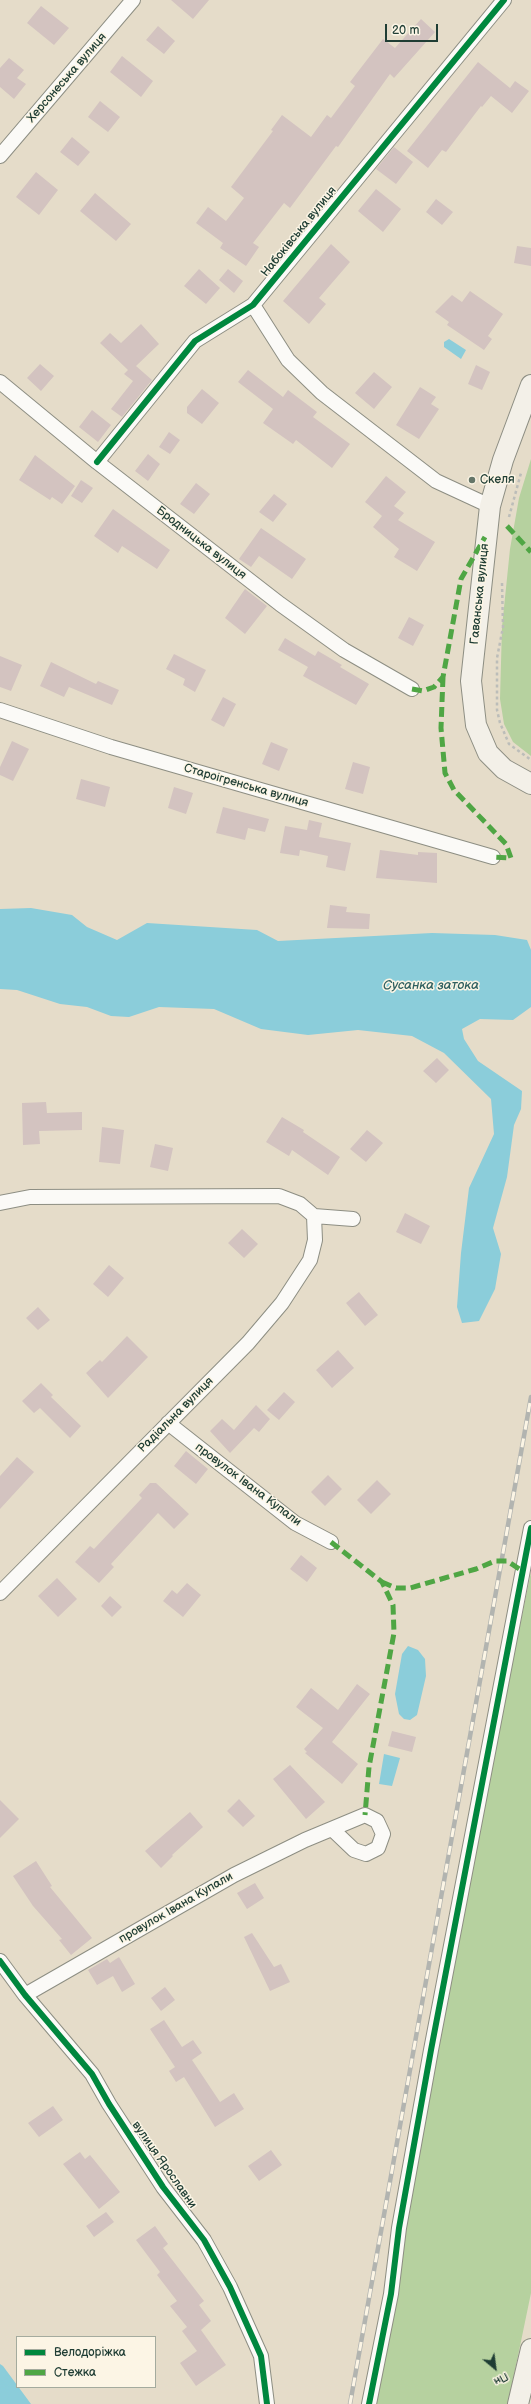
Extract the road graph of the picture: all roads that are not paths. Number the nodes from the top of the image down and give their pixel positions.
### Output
1 (133, 0) edge
2 (504, 0) edge
3 (0, 156) edge
4 (253, 304) junction
5 (0, 382) edge
6 (531, 385) edge
7 (97, 462) junction
8 (490, 506) junction
9 (412, 690) dead end
10 (0, 710) edge
11 (531, 784) edge
12 (493, 856) dead end
13 (0, 1203) edge
14 (314, 1216) junction
15 (353, 1219) dead end
16 (168, 1423) junction
17 (531, 1528) edge
18 (331, 1542) dead end
19 (0, 1593) edge
20 (332, 1829) dead end
21 (0, 1961) edge
22 (25, 1995) junction
23 (531, 2349) edge
24 (267, 2404) edge
25 (369, 2404) edge
26 (518, 2404) edge

1 - 3 street, Херсонеська вулиця
2 - 4 street, Набоківська вулиця
4 - 7 street, Набоківська вулиця
4 - 8 street
5 - 7 street, Бродницька вулиця
6 - 8 street, Гаванська вулиця
7 - 9 street, Бродницька вулиця
8 - 11 street, Гаванська вулиця
10 - 12 street, Староігренська вулиця
13 - 14 street
14 - 15 street
14 - 16 street, Радіальна вулиця
16 - 18 street, провулок Івана Купали
16 - 19 street, Радіальна вулиця
17 - 25 street
20 - 22 street, провулок Івана Купали
21 - 22 street, вулиця Ярославни
22 - 24 street, вулиця Ярославни
23 - 26 street

